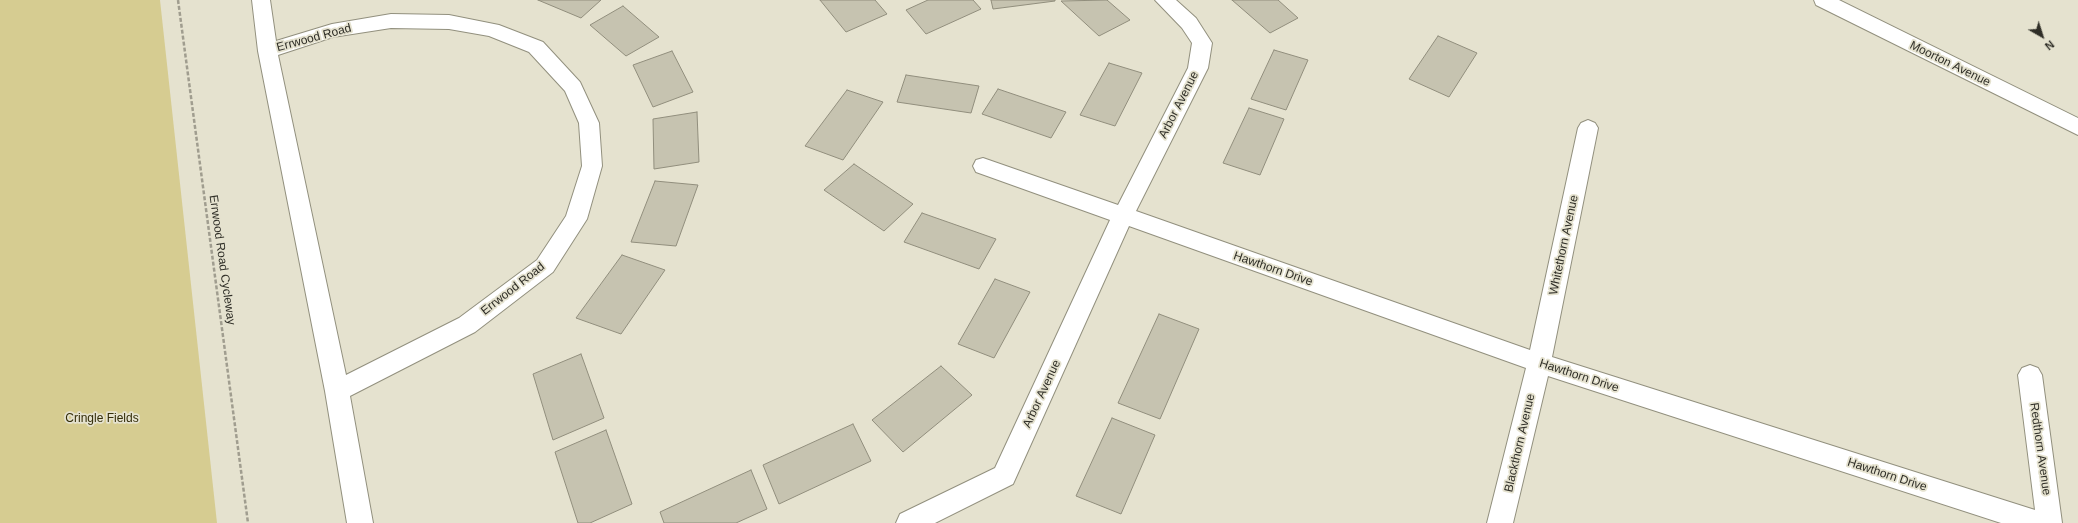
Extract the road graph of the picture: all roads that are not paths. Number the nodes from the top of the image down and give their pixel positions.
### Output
1 (261, 0) edge
2 (1164, 0) edge
3 (1823, 0) edge
4 (268, 51) junction
5 (2078, 126) edge
6 (1588, 128) dead end
7 (983, 166) dead end
8 (1124, 216) junction
9 (1539, 363) junction
10 (2030, 375) dead end
11 (337, 391) junction
12 (360, 523) edge
13 (909, 523) edge
14 (1500, 523) edge
15 (2038, 523) edge
16 (2050, 523) edge

1 - 4 street, Errwood Road
2 - 8 street, Arbor Avenue
3 - 5 street, Moorton Avenue
4 - 11 street, Errwood Road
4 - 11 street, Errwood Road
6 - 9 street, Whitethorn Avenue
7 - 8 street
8 - 9 street, Hawthorn Drive
8 - 13 street, Arbor Avenue
9 - 14 street, Blackthorn Avenue
9 - 15 street, Hawthorn Drive
10 - 16 street, Redthorn Avenue
11 - 12 street, Errwood Road

